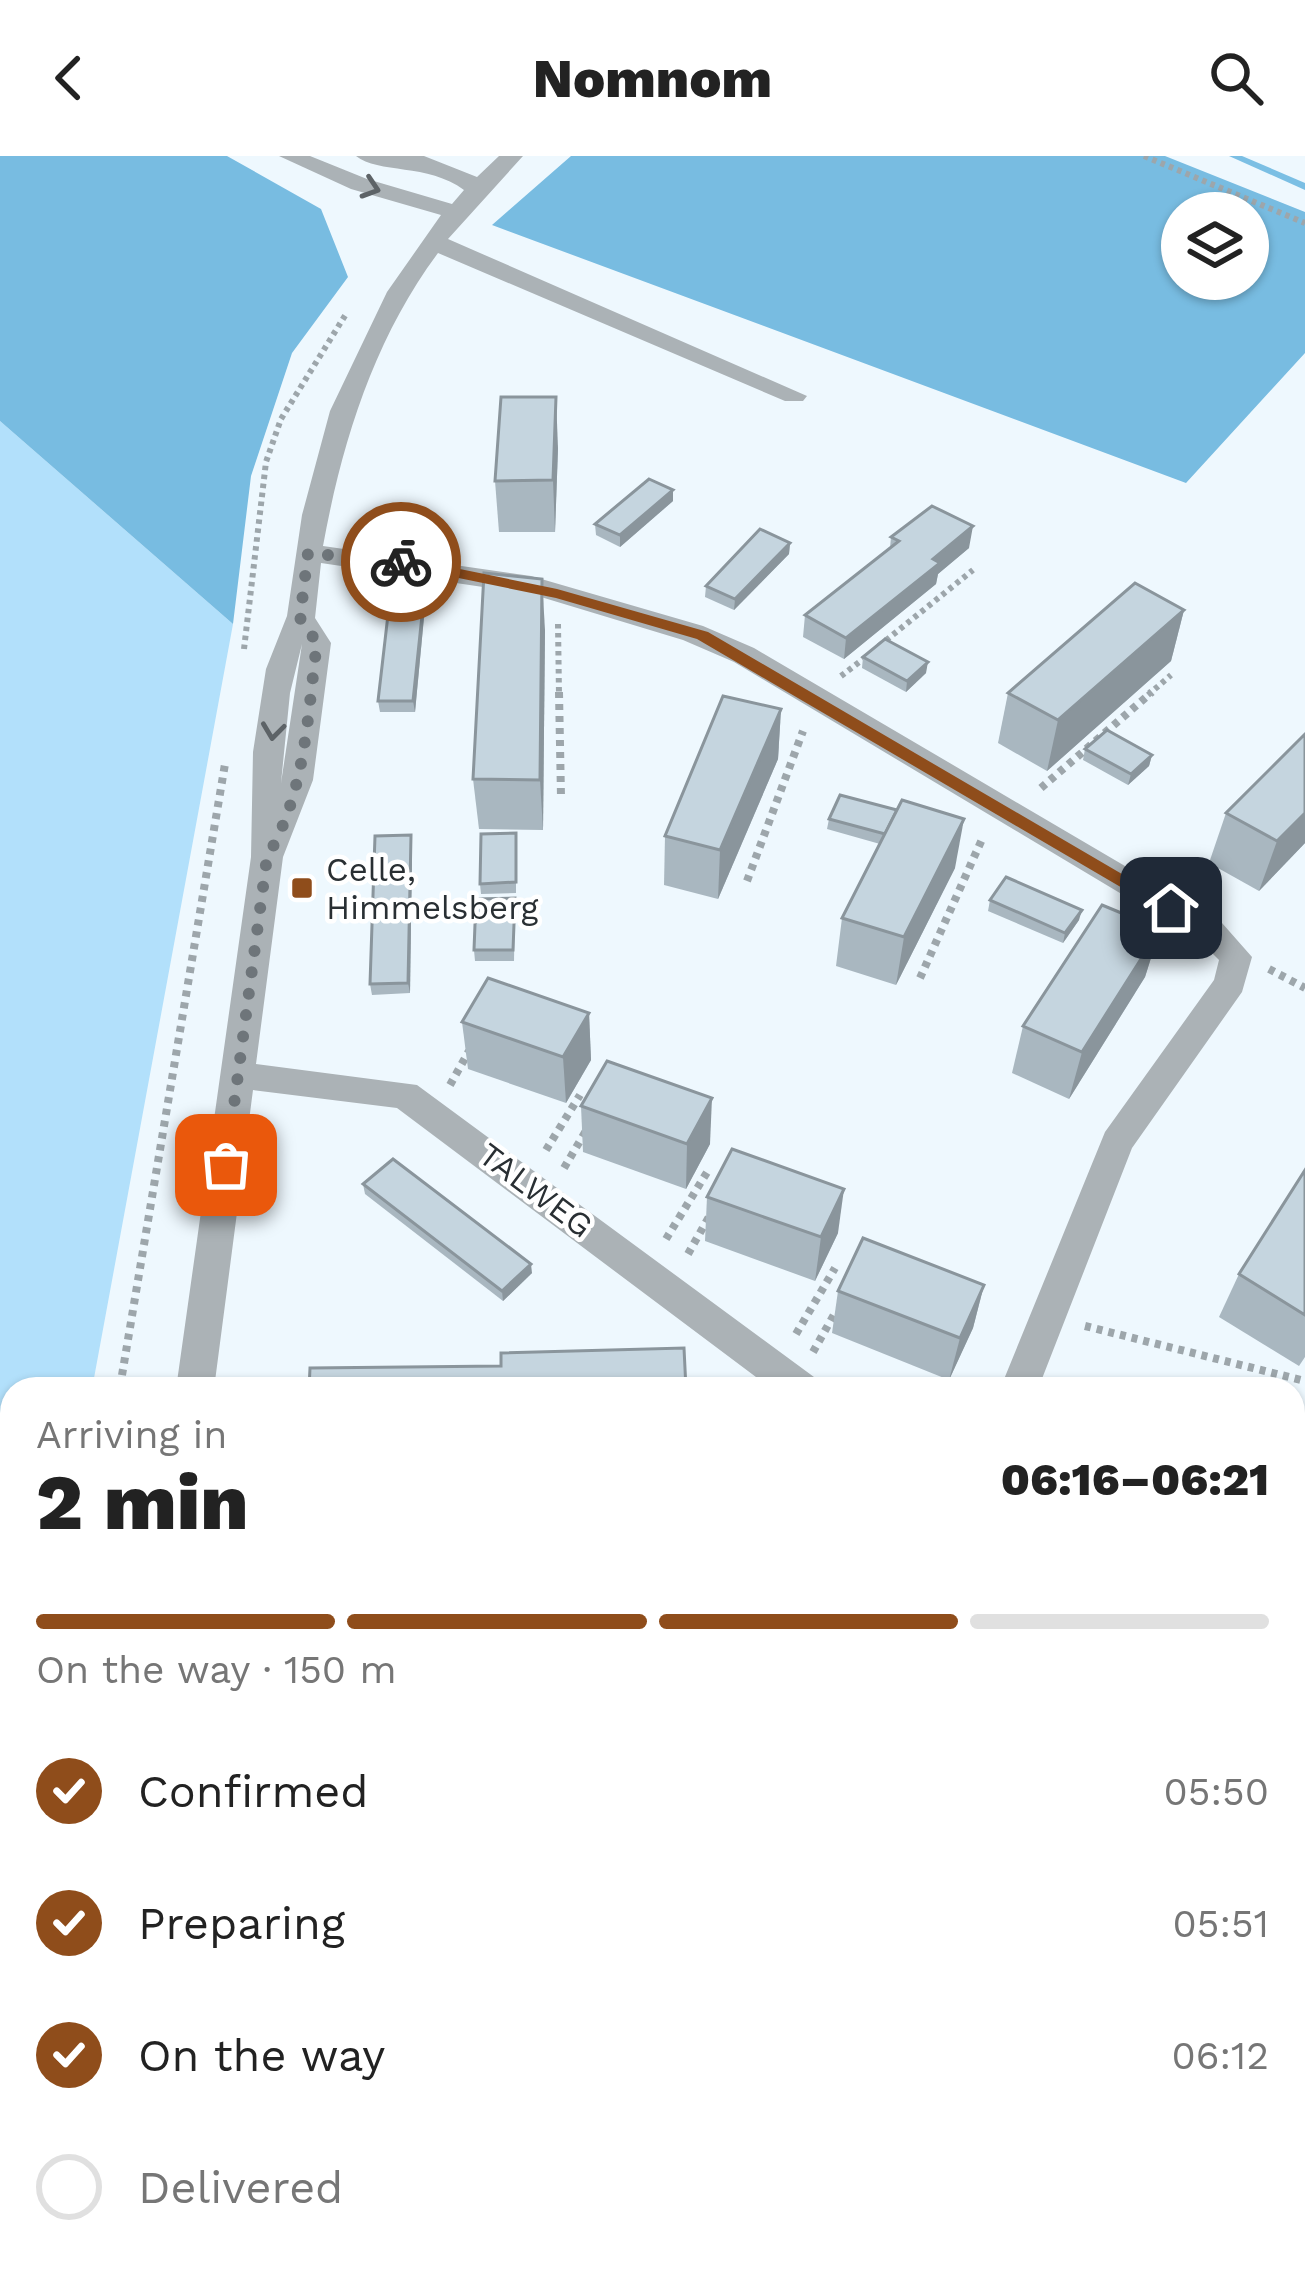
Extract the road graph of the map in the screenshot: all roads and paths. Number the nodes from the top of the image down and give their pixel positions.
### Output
1 (290, 156) edge
2 (368, 156) edge
3 (512, 156) edge
4 (1144, 156) edge
5 (476, 188) junction
6 (455, 212) junction
7 (1305, 224) edge
8 (431, 241) junction
9 (794, 396) dead end
10 (308, 553) junction
11 (973, 570) dead end
12 (557, 594) junction
13 (1171, 675) edge
14 (815, 698) junction
15 (561, 796) dead end
16 (1004, 809) junction
17 (747, 881) dead end
18 (920, 978) dead end
19 (238, 1075) junction
20 (580, 1095) dead end
21 (709, 1169) dead end
22 (526, 1182) junction
23 (835, 1268) edge
24 (645, 1272) junction
25 (1050, 1318) junction
26 (197, 1377) edge
27 (785, 1377) edge
28 (789, 1377) edge
29 (1024, 1377) edge
30 (1289, 1377) edge

1 -> 6 street
2 - 5 street
3 - 5 street
4 - 7 path
5 - 6 street
6 - 8 street
8 - 9 street
8 - 10 street
10 - 12 street
10 - 19 street
11 - 14 path
12 - 14 street
12 - 15 path
13 - 16 path
14 - 16 street
14 - 17 path
16 - 18 path
16 - 25 street
19 - 22 street, TALWEG
19 - 26 street
20 - 22 path
21 - 24 path
22 - 24 street, TALWEG
23 - 28 path
24 - 27 street, TALWEG
25 - 29 street
25 - 30 path

